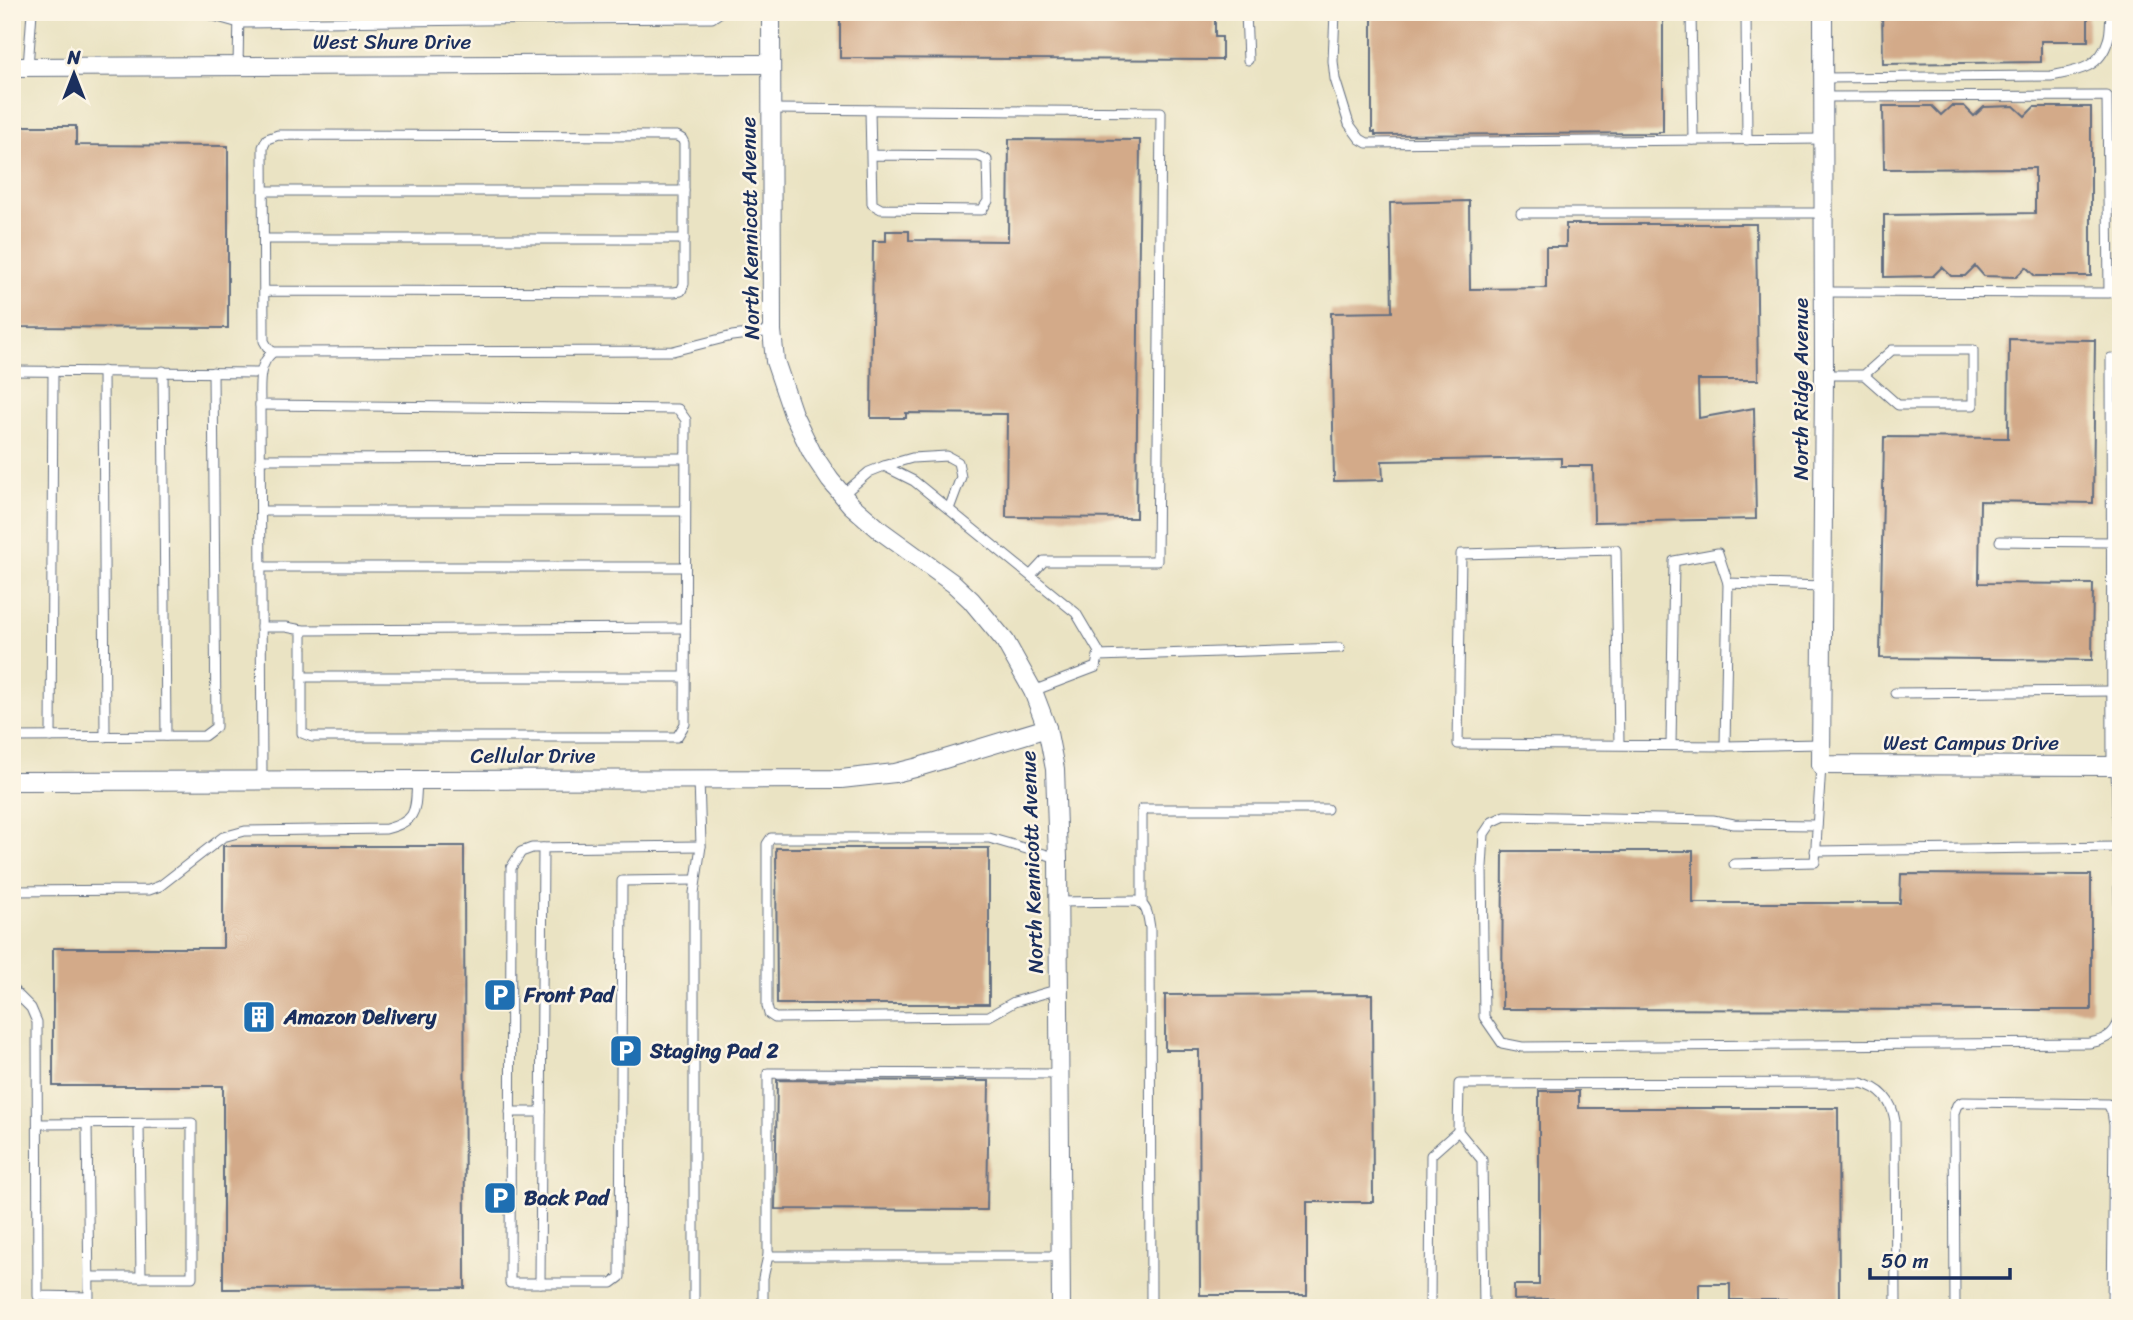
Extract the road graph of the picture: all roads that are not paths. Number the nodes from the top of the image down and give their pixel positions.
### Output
1 (32, 12) edge
2 (200, 12) edge
3 (239, 12) edge
4 (721, 12) edge
5 (771, 12) edge
6 (1246, 12) edge
7 (1335, 12) edge
8 (1691, 12) edge
9 (1746, 12) edge
10 (1823, 12) edge
11 (2111, 12) edge
12 (554, 16) edge
13 (239, 23) junction
14 (1248, 61) dead end
15 (771, 64) junction
16 (238, 66) junction
17 (20, 67) edge
18 (1823, 78) junction
19 (1823, 97) junction
20 (771, 109) junction
21 (870, 110) junction
22 (1824, 139) junction
23 (1693, 140) junction
24 (1747, 140) junction
25 (871, 155) junction
26 (264, 191) junction
27 (684, 191) junction
28 (1824, 213) junction
29 (1521, 214) dead end
30 (264, 239) junction
31 (684, 239) junction
32 (264, 291) junction
33 (1824, 292) junction
34 (772, 331) junction
35 (273, 352) junction
36 (2110, 358) dead end
37 (12, 371) edge
38 (54, 371) junction
39 (103, 371) junction
40 (163, 371) junction
41 (214, 372) junction
42 (260, 373) junction
43 (1824, 375) junction
44 (1864, 375) junction
45 (260, 405) junction
46 (685, 458) junction
47 (260, 459) junction
48 (884, 467) junction
49 (842, 496) junction
50 (948, 509) junction
51 (261, 511) junction
52 (685, 511) junction
53 (2000, 541) dead end
54 (2111, 542) junction
55 (262, 568) junction
56 (685, 568) junction
57 (1031, 575) junction
58 (1728, 583) junction
59 (1822, 586) junction
60 (261, 627) junction
61 (685, 628) junction
62 (302, 630) junction
63 (1340, 648) dead end
64 (1098, 656) junction
65 (302, 677) junction
66 (685, 677) junction
67 (1033, 691) junction
68 (2112, 691) junction
69 (1895, 694) dead end
70 (1047, 728) junction
71 (166, 736) junction
72 (12, 737) edge
73 (51, 737) junction
74 (105, 737) junction
75 (1821, 744) junction
76 (1619, 745) junction
77 (1671, 745) junction
78 (1725, 746) junction
79 (1821, 765) junction
80 (2116, 766) edge
81 (699, 778) junction
82 (416, 779) junction
83 (262, 780) junction
84 (12, 781) edge
85 (1328, 809) dead end
86 (1817, 825) junction
87 (701, 846) junction
88 (2118, 847) junction
89 (543, 848) junction
90 (1815, 850) junction
91 (1058, 858) junction
92 (1734, 864) dead end
93 (695, 880) junction
94 (12, 891) edge
95 (1058, 902) junction
96 (1142, 903) junction
97 (2121, 973) edge
98 (12, 989) edge
99 (1059, 989) junction
100 (2121, 1012) edge
101 (1059, 1074) junction
102 (510, 1112) junction
103 (541, 1112) junction
104 (38, 1124) junction
105 (87, 1124) junction
106 (139, 1124) junction
107 (1458, 1131) junction
108 (768, 1256) junction
109 (1060, 1256) junction
110 (89, 1277) junction
111 (141, 1277) junction
112 (540, 1283) junction
113 (694, 1308) edge
114 (764, 1308) edge
115 (1061, 1308) edge
116 (1151, 1308) edge
117 (1430, 1308) edge
118 (1483, 1308) edge
119 (1896, 1308) edge
120 (1955, 1308) edge
121 (2112, 1308) edge

1 - 17 lane
2 - 13 lane
3 - 13 lane
4 - 12 lane
5 - 15 street, North Kennicott Avenue
6 - 14 lane
7 - 23 lane
8 - 23 lane
9 - 24 lane
10 - 18 street, North Ridge Avenue
11 - 18 lane
12 - 13 lane
13 - 16 lane
15 - 16 street, West Shure Drive
15 - 20 street, North Kennicott Avenue
16 - 17 street, West Shure Drive
18 - 19 street, North Ridge Avenue
19 - 22 street, North Ridge Avenue
19 - 33 lane
20 - 21 lane
20 - 34 street, North Kennicott Avenue
21 - 25 lane
21 - 57 lane
22 - 24 lane
22 - 28 street, North Ridge Avenue
23 - 24 lane
25 - 25 lane
26 - 27 lane
26 - 27 lane
26 - 30 lane
27 - 31 lane
28 - 29 lane
28 - 33 street, North Ridge Avenue
30 - 31 lane
30 - 32 lane
31 - 32 lane
32 - 35 lane
33 - 43 street, North Ridge Avenue
34 - 35 lane
34 - 49 street, North Kennicott Avenue
35 - 42 lane
36 - 54 lane
37 - 38 lane
38 - 39 lane
38 - 73 lane
39 - 40 lane
39 - 74 lane
40 - 41 lane
40 - 71 lane
41 - 42 lane
41 - 71 lane
42 - 45 lane
43 - 44 lane
43 - 59 street, North Ridge Avenue
44 - 44 lane
45 - 46 lane
45 - 47 lane
46 - 47 lane
46 - 52 lane
47 - 51 lane
48 - 49 lane
48 - 50 lane
48 - 50 lane
49 - 67 street, North Kennicott Avenue
50 - 57 lane
51 - 52 lane
51 - 55 lane
52 - 56 lane
53 - 54 lane
54 - 68 lane
55 - 56 lane
55 - 60 lane
56 - 61 lane
57 - 64 lane
58 - 59 lane
58 - 77 lane
58 - 78 lane
59 - 75 street, North Ridge Avenue
60 - 62 lane
60 - 83 lane
61 - 62 lane
61 - 66 lane
62 - 65 lane
63 - 64 lane
64 - 67 lane
65 - 66 lane
65 - 66 lane
67 - 70 street, North Kennicott Avenue
68 - 69 lane
68 - 80 lane
70 - 81 street, Cellular Drive
70 - 91 street, North Kennicott Avenue
71 - 74 lane
72 - 73 lane
73 - 74 lane
75 - 78 lane
75 - 79 street, North Ridge Avenue
76 - 76 lane
76 - 77 lane
77 - 78 lane
79 - 80 street, West Campus Drive
79 - 86 lane
80 - 88 lane
81 - 82 street, Cellular Drive
81 - 87 lane
82 - 83 street, Cellular Drive
82 - 94 lane
83 - 84 street, Cellular Drive
85 - 96 lane
86 - 90 lane
86 - 100 lane
87 - 89 lane
87 - 93 lane
88 - 90 lane
88 - 97 lane
89 - 102 lane
89 - 103 lane
90 - 92 lane
91 - 95 street, North Kennicott Avenue
91 - 99 lane
93 - 112 lane
93 - 113 lane
95 - 96 lane
95 - 99 street, North Kennicott Avenue
96 - 116 lane
98 - 104 lane
99 - 101 street, North Kennicott Avenue
101 - 108 lane
101 - 109 street, North Kennicott Avenue
102 - 103 lane
102 - 112 lane
103 - 112 lane
104 - 105 lane
104 - 110 lane
105 - 106 lane
105 - 110 lane
106 - 111 lane
106 - 111 lane
107 - 117 lane
107 - 118 lane
107 - 119 lane
108 - 109 lane
108 - 114 lane
109 - 115 street, North Kennicott Avenue
110 - 111 lane
120 - 121 lane

